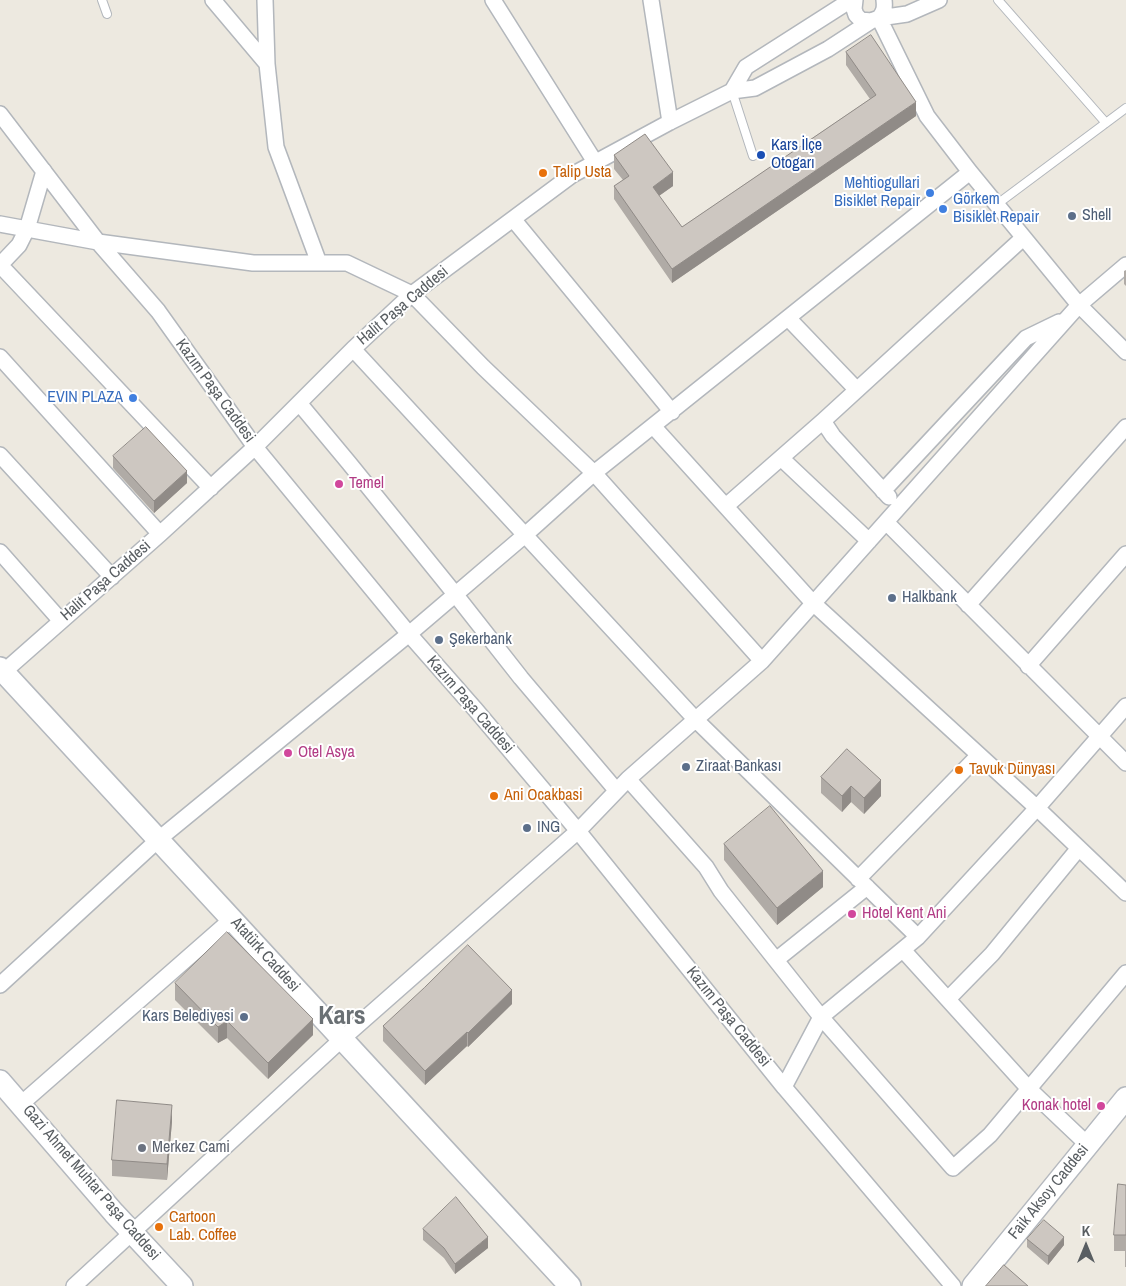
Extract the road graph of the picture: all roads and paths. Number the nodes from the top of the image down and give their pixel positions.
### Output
1 (102, 0) edge
2 (213, 0) edge
3 (265, 0) edge
4 (493, 0) edge
5 (651, 0) edge
6 (851, 0) edge
7 (855, 0) edge
8 (884, 0) edge
9 (939, 0) edge
10 (998, 0) edge
11 (107, 14) dead end
12 (875, 20) junction
13 (267, 64) junction
14 (732, 91) junction
15 (1126, 108) edge
16 (0, 114) edge
17 (670, 122) junction
18 (1106, 123) junction
19 (754, 156) dead end
20 (595, 162) junction
21 (44, 171) junction
22 (970, 172) junction
23 (996, 205) junction
24 (512, 219) junction
25 (0, 224) edge
26 (28, 229) junction
27 (1023, 238) junction
28 (98, 242) junction
29 (319, 263) junction
30 (0, 265) edge
31 (1126, 265) edge
32 (412, 294) junction
33 (1078, 305) junction
34 (788, 318) junction
35 (1068, 318) junction
36 (353, 349) junction
37 (1126, 352) edge
38 (0, 358) edge
39 (857, 390) junction
40 (299, 403) junction
41 (672, 412) junction
42 (823, 421) junction
43 (653, 426) junction
44 (1126, 427) edge
45 (255, 447) junction
46 (0, 455) edge
47 (781, 458) junction
48 (594, 473) junction
49 (211, 488) junction
50 (883, 492) junction
51 (726, 506) junction
52 (898, 508) junction
53 (886, 522) junction
54 (160, 534) junction
55 (525, 535) junction
56 (869, 541) junction
57 (0, 552) edge
58 (1126, 554) edge
59 (112, 577) junction
60 (455, 594) junction
61 (813, 603) junction
62 (968, 605) junction
63 (61, 622) junction
64 (409, 634) junction
65 (762, 661) junction
66 (1028, 666) junction
67 (1, 672) edge
68 (1126, 706) edge
69 (696, 720) junction
70 (1099, 737) junction
71 (979, 755) junction
72 (1126, 763) edge
73 (628, 779) junction
74 (616, 790) junction
75 (1037, 808) junction
76 (578, 831) junction
77 (158, 839) junction
78 (1079, 848) junction
79 (862, 883) junction
80 (1126, 893) edge
81 (232, 919) junction
82 (918, 937) junction
83 (902, 950) junction
84 (776, 960) junction
85 (1126, 973) edge
86 (0, 985) edge
87 (948, 999) junction
88 (821, 1016) junction
89 (342, 1039) junction
90 (0, 1080) edge
91 (784, 1087) junction
92 (1029, 1089) junction
93 (1126, 1098) edge
94 (21, 1104) junction
95 (1088, 1145) junction
96 (132, 1232) junction
97 (74, 1286) edge
98 (182, 1286) edge
99 (570, 1286) edge
100 (953, 1286) edge
101 (973, 1286) edge

1 - 11 lane
2 - 13 street
3 - 13 street
4 - 20 street
5 - 17 street
6 - 14 street
7 - 12 street
8 - 12 street
9 - 12 street
10 - 18 lane
12 - 14 street, Halit Paşa Caddesi
12 - 22 street
13 - 29 street
14 - 17 street, Halit Paşa Caddesi
14 - 19 lane
15 - 18 lane
16 - 21 street, Kazım Paşa Caddesi
17 - 20 street, Halit Paşa Caddesi
18 - 23 lane
20 - 24 street, Halit Paşa Caddesi
21 - 26 street
21 - 28 street, Kazım Paşa Caddesi
22 - 23 street
22 - 34 street
23 - 27 street
24 - 32 street, Halit Paşa Caddesi
24 - 41 street
25 - 26 street
26 - 28 street
26 - 30 street
27 - 33 street
27 - 39 street
28 - 29 street
28 - 45 street, Kazım Paşa Caddesi
29 - 32 street
30 - 49 street
31 - 33 street
32 - 36 street, Halit Paşa Caddesi
32 - 48 street
33 - 35 street
33 - 37 street
34 - 39 street
34 - 41 street
35 - 50 street
35 - 52 street
36 - 40 street, Halit Paşa Caddesi
36 - 55 street
38 - 54 street
39 - 42 street
40 - 45 street, Halit Paşa Caddesi
40 - 60 street
41 - 43 street
42 - 47 street
42 - 50 street
43 - 48 street
43 - 51 street
44 - 62 street
45 - 49 street, Halit Paşa Caddesi
45 - 64 street, Kazım Paşa Caddesi
46 - 59 street
47 - 51 street
47 - 56 street
48 - 55 street
48 - 65 street
49 - 54 street, Halit Paşa Caddesi
50 - 52 street
51 - 61 street
52 - 53 street
53 - 56 street
53 - 62 street
54 - 59 street, Halit Paşa Caddesi
55 - 60 street
55 - 69 street
56 - 61 street
57 - 63 street
58 - 66 street
59 - 63 street, Halit Paşa Caddesi
60 - 64 street
60 - 74 street
61 - 65 street
61 - 71 street
62 - 66 street
63 - 67 street, Halit Paşa Caddesi
64 - 76 street, Kazım Paşa Caddesi
64 - 77 street
65 - 69 street
66 - 70 street
67 - 77 street, Atatürk Caddesi
68 - 70 street
69 - 73 street
69 - 79 street
70 - 72 street
70 - 75 street
71 - 75 street
71 - 79 street
73 - 74 street
73 - 84 street
74 - 76 street
75 - 78 street
75 - 82 street
76 - 89 street
76 - 91 street, Kazım Paşa Caddesi
77 - 81 street, Atatürk Caddesi
77 - 86 street
78 - 80 street
78 - 87 street
79 - 82 street
79 - 84 street
81 - 89 street, Atatürk Caddesi
81 - 94 street
82 - 83 street
83 - 87 street
83 - 88 street
84 - 88 street
85 - 92 street
87 - 92 street
88 - 91 street
88 - 92 street
89 - 96 street
89 - 99 street, Atatürk Caddesi
90 - 94 street, Gazi Ahmet Muhtar Paşa Caddesi
91 - 100 street, Kazım Paşa Caddesi
92 - 95 street
93 - 95 street, Faik Aksoy Caddesi
94 - 96 street, Gazi Ahmet Muhtar Paşa Caddesi
95 - 101 street, Faik Aksoy Caddesi
96 - 97 street
96 - 98 street, Gazi Ahmet Muhtar Paşa Caddesi

